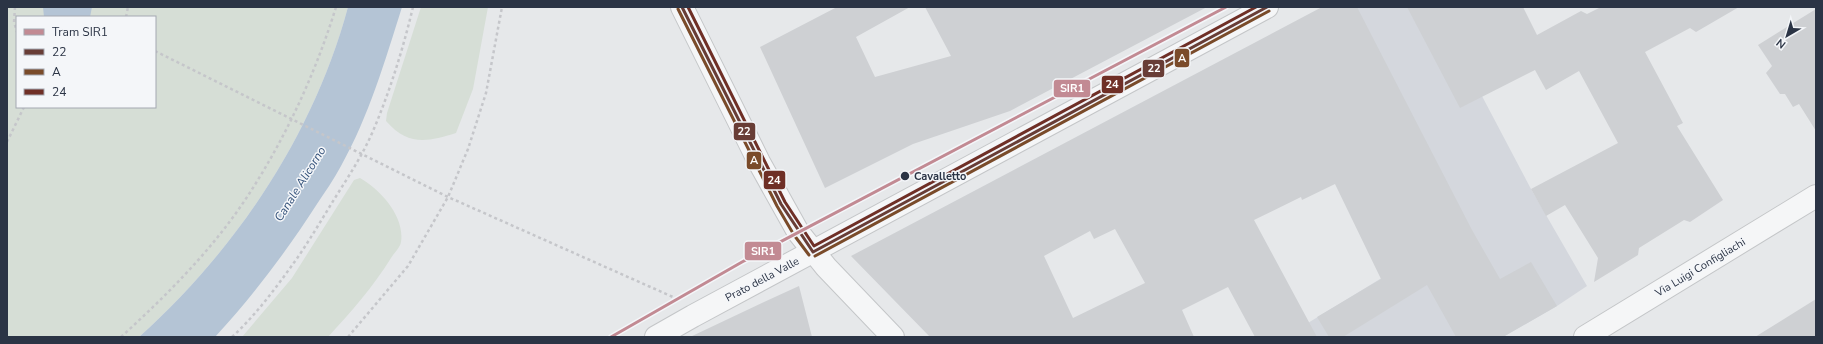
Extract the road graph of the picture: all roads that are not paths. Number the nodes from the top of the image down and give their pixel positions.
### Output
1 (682, 7) edge
2 (1267, 7) edge
3 (1816, 196) edge
4 (813, 252) junction
5 (656, 337) edge
6 (893, 337) edge
7 (1585, 337) edge

1 - 4 street, Prato della Valle
2 - 4 street
3 - 7 street, Via Luigi Configliachi
4 - 5 street, Prato della Valle
4 - 6 street

